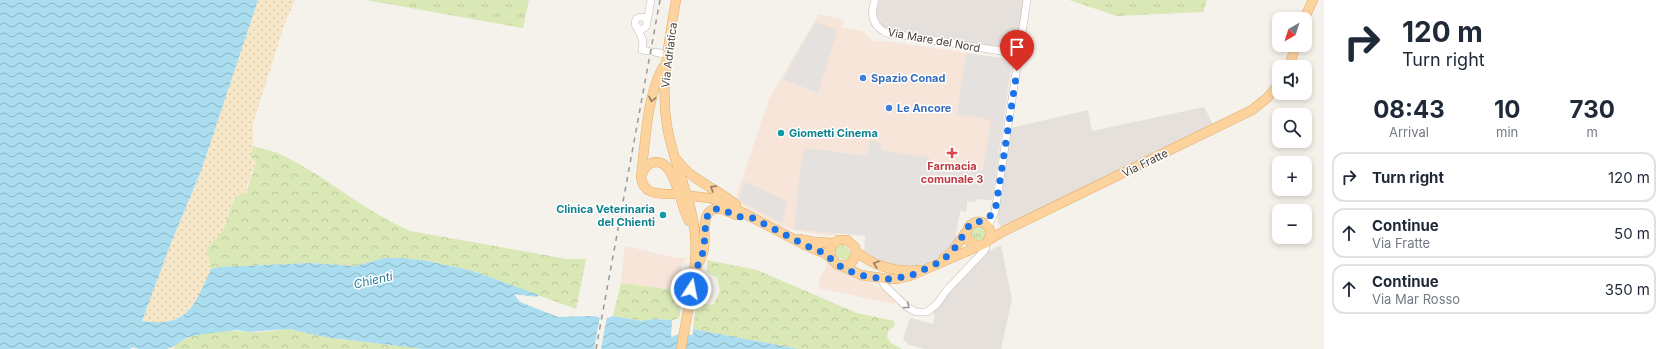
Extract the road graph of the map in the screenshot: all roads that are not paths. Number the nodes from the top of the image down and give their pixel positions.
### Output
1 (676, 0) edge
2 (875, 0) edge
3 (1028, 0) edge
4 (1312, 0) edge
5 (651, 3) edge
6 (1307, 12) edge
7 (640, 16) junction
8 (647, 22) junction
9 (637, 27) junction
10 (1019, 56) junction
11 (666, 59) junction
12 (1272, 92) edge
13 (675, 157) junction
14 (642, 174) junction
15 (673, 194) dead end
16 (691, 196) dead end
17 (742, 213) junction
18 (753, 218) junction
19 (986, 225) junction
20 (695, 229) junction
21 (1004, 231) junction
22 (966, 232) junction
23 (790, 237) junction
24 (833, 243) junction
25 (984, 243) junction
26 (856, 252) junction
27 (830, 257) junction
28 (940, 262) junction
29 (842, 266) junction
30 (927, 268) junction
31 (694, 273) junction
32 (881, 278) junction
33 (681, 349) edge

1 - 11 main road, Via Adriatica
2 - 10 street, Via Mare del Nord
3 - 10 street
4 - 6 main road
5 - 7 street
5 - 8 street
7 - 8 street
7 - 9 street
8 - 9 street
9 - 11 street
10 - 19 street
11 - 13 main road, Via Adriatica
11 -> 14 main road
12 - 21 main road, Via Fratte
17 -> 13 main road
13 - 20 main road, Via Adriatica
14 - 15 main road
14 - 20 main road
16 - 17 main road
17 - 18 main road
18 - 23 main road, Via Fratte
18 - 31 main road
19 - 21 main road
19 - 22 main road, Via Fratte
19 - 25 main road
20 - 31 main road, Via Adriatica
21 - 25 main road, Via Fratte
22 - 25 main road
22 - 28 main road, Via Fratte
23 - 24 main road, Via Fratte
23 - 27 main road, Via Fratte
24 - 26 main road, Via Fratte
24 - 27 main road
25 - 28 main road, Via Fratte
32 -> 25 street
26 - 29 main road
30 -> 26 main road, Via Fratte
27 - 29 main road, Via Fratte
28 - 30 main road, Via Fratte
29 - 32 main road, Via Fratte
30 - 32 main road, Via Fratte
31 - 33 main road

